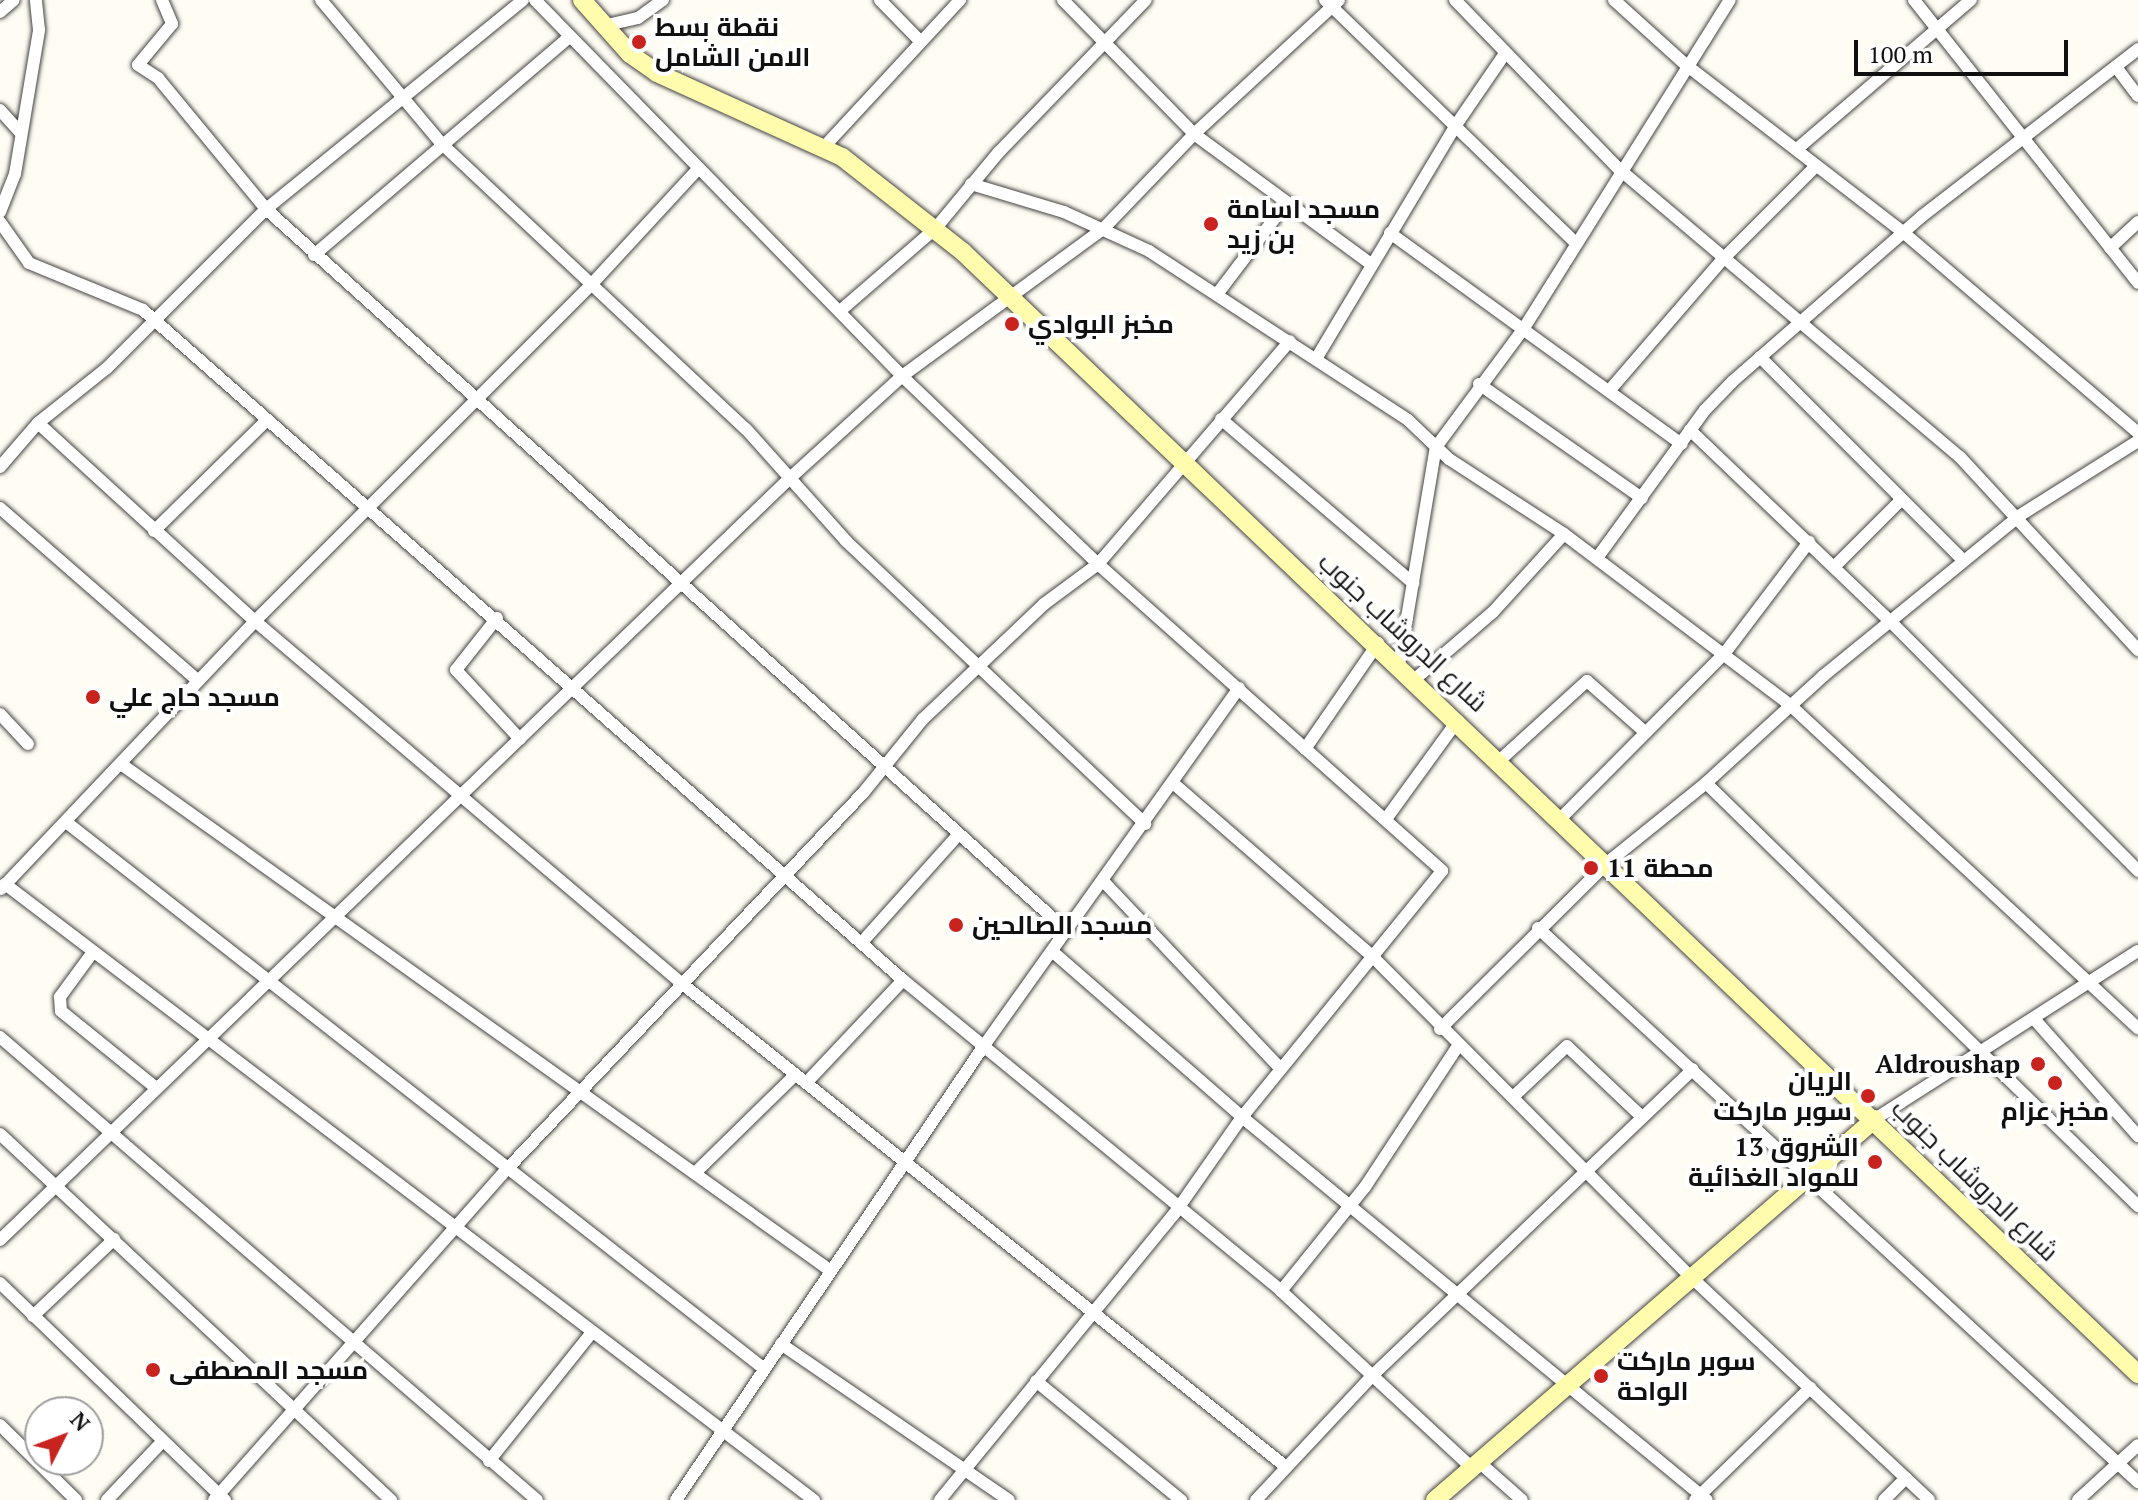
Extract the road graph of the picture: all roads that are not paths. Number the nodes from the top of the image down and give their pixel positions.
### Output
1 (14, 0) edge
2 (36, 0) edge
3 (162, 0) edge
4 (321, 0) edge
5 (523, 0) edge
6 (535, 0) edge
7 (582, 0) edge
8 (663, 0) edge
9 (880, 0) edge
10 (960, 0) edge
11 (1063, 0) edge
12 (1146, 0) edge
13 (1455, 0) edge
14 (1614, 0) edge
15 (1730, 0) edge
16 (1914, 0) edge
17 (1971, 0) edge
18 (1332, 2) edge
19 (0, 12) edge
20 (603, 26) junction
21 (1936, 29) junction
22 (569, 37) junction
23 (920, 41) junction
24 (1104, 41) junction
25 (2138, 49) edge
26 (1504, 55) junction
27 (1686, 65) junction
28 (2116, 67) junction
29 (399, 96) junction
30 (2138, 96) edge
31 (0, 110) edge
32 (1454, 128) junction
33 (21, 133) junction
34 (1194, 134) junction
35 (2025, 140) junction
36 (442, 144) junction
37 (823, 148) junction
38 (1797, 149) junction
39 (1815, 167) junction
40 (1619, 169) junction
41 (697, 170) junction
42 (971, 184) junction
43 (1287, 202) junction
44 (266, 209) junction
45 (0, 212) edge
46 (2138, 222) edge
47 (1104, 228) junction
48 (2, 229) edge
49 (935, 229) junction
50 (1390, 233) junction
51 (1904, 233) junction
52 (1574, 241) junction
53 (2110, 248) junction
54 (314, 255) junction
55 (1723, 259) junction
56 (1371, 264) junction
57 (2138, 283) edge
58 (590, 286) junction
59 (1218, 293) junction
60 (1011, 297) junction
61 (841, 310) junction
62 (153, 319) junction
63 (1799, 324) junction
64 (1524, 328) junction
65 (1290, 341) junction
66 (1760, 357) junction
67 (1316, 359) junction
68 (902, 376) junction
69 (1479, 384) junction
70 (1609, 391) junction
71 (477, 401) junction
72 (1221, 419) junction
73 (267, 420) junction
74 (38, 423) junction
75 (1690, 430) junction
76 (2138, 433) edge
77 (2138, 441) edge
78 (1682, 444) junction
79 (1436, 447) junction
80 (1182, 462) junction
81 (0, 467) edge
82 (789, 479) junction
83 (1642, 498) junction
84 (1902, 499) junction
85 (0, 508) edge
86 (367, 509) junction
87 (2019, 516) junction
88 (154, 531) junction
89 (1564, 534) junction
90 (1809, 542) junction
91 (1597, 558) junction
92 (1964, 561) junction
93 (1098, 564) junction
94 (1834, 567) junction
95 (1413, 583) junction
96 (685, 584) junction
97 (497, 618) junction
98 (255, 621) junction
99 (1891, 622) junction
100 (1378, 643) junction
101 (2138, 650) edge
102 (1724, 654) junction
103 (978, 664) junction
104 (1399, 665) junction
105 (1415, 679) junction
106 (198, 681) junction
107 (576, 687) junction
108 (1239, 688) junction
109 (1790, 705) junction
110 (0, 714) edge
111 (1458, 720) junction
112 (1644, 731) junction
113 (520, 739) junction
114 (28, 744) dead end
115 (1305, 749) junction
116 (1499, 761) junction
117 (121, 764) junction
118 (882, 764) junction
119 (1173, 783) junction
120 (1706, 783) junction
121 (460, 797) junction
122 (1386, 819) junction
123 (1560, 819) junction
124 (66, 822) junction
125 (1145, 824) junction
126 (958, 835) junction
127 (1607, 863) junction
128 (2138, 871) edge
129 (784, 872) junction
130 (1104, 882) junction
131 (2, 887) edge
132 (334, 918) junction
133 (1538, 928) junction
134 (1067, 931) junction
135 (863, 941) junction
136 (2138, 951) edge
137 (93, 952) junction
138 (1053, 952) junction
139 (1373, 957) junction
140 (270, 977) junction
141 (903, 980) junction
142 (680, 982) junction
143 (2093, 983) junction
144 (2036, 1021) junction
145 (2138, 1028) edge
146 (1440, 1029) junction
147 (0, 1037) edge
148 (206, 1040) junction
149 (1458, 1046) junction
150 (983, 1047) junction
151 (1985, 1053) junction
152 (1281, 1069) junction
153 (1693, 1069) junction
154 (800, 1079) junction
155 (156, 1088) junction
156 (582, 1090) junction
157 (1513, 1097) junction
158 (1242, 1117) junction
159 (1642, 1117) junction
160 (1875, 1119) junction
161 (111, 1132) junction
162 (0, 1134) edge
163 (2138, 1136) edge
164 (904, 1161) junction
165 (509, 1167) junction
166 (1587, 1169) junction
167 (696, 1172) junction
168 (1806, 1180) junction
169 (57, 1186) junction
170 (1176, 1204) junction
171 (1351, 1205) junction
172 (2138, 1206) edge
173 (453, 1229) junction
174 (114, 1239) junction
175 (0, 1240) edge
176 (831, 1271) junction
177 (1691, 1277) junction
178 (0, 1283) edge
179 (1281, 1291) junction
180 (1457, 1294) junction
181 (1089, 1313) junction
182 (33, 1316) junction
183 (590, 1335) junction
184 (781, 1344) junction
185 (353, 1346) junction
186 (763, 1368) junction
187 (1374, 1374) junction
188 (2138, 1374) edge
189 (1036, 1381) junction
190 (1565, 1387) junction
191 (1810, 1388) junction
192 (295, 1410) junction
193 (0, 1425) edge
194 (720, 1431) junction
195 (163, 1441) junction
196 (2138, 1445) edge
197 (489, 1461) junction
198 (2119, 1462) junction
199 (1476, 1465) junction
200 (1286, 1467) junction
201 (966, 1468) junction
202 (1906, 1478) junction
203 (2138, 1482) edge
204 (219, 1498) edge
205 (1701, 1498) edge
206 (76, 1500) edge
207 (107, 1500) edge
208 (391, 1500) edge
209 (537, 1500) edge
210 (676, 1500) edge
211 (814, 1500) edge
212 (940, 1500) edge
213 (1009, 1500) edge
214 (1181, 1500) edge
215 (1256, 1500) edge
216 (1435, 1500) edge
217 (1522, 1500) edge
218 (1884, 1500) edge
219 (1929, 1500) edge
220 (2078, 1500) edge

1 - 19 street
2 - 33 street
3 - 44 street
4 - 29 street
5 - 29 street
6 - 22 street
7 - 20 street, شارع الدروشاب جنوب
8 - 20 street
9 - 23 street
10 - 23 street
11 - 24 street
12 - 24 street
13 - 26 street
14 - 27 street
15 - 27 street
16 - 21 street
17 - 21 street
18 - 32 street
18 - 34 street
20 - 37 street, شارع الدروشاب جنوب
21 - 35 street
21 - 38 street
22 - 36 street
22 - 41 street
23 - 37 street
24 - 34 street
24 - 42 street
25 - 28 street
26 - 32 street
26 - 40 street
27 - 38 street
27 - 40 street
28 - 30 street
28 - 35 street
29 - 36 street
29 - 44 street
31 - 33 street
32 - 50 street
32 - 52 street
33 - 45 street
34 - 43 street
34 - 47 street
35 - 51 street
35 - 53 street
36 - 54 street
36 - 58 street
37 - 49 street, شارع الدروشاب جنوب
38 - 39 street
39 - 51 street
39 - 55 street
40 - 52 street
40 - 55 street
41 - 58 street
41 - 61 street
42 - 47 street
42 - 49 street
43 - 56 street
43 - 59 street
44 - 54 street
44 - 62 street
46 - 53 street
47 - 59 street
47 - 60 street
48 - 62 street
49 - 60 street, شارع الدروشاب جنوب
49 - 61 street
50 - 56 street
50 - 64 street
51 - 63 street
51 - 76 street
52 - 64 street
53 - 57 street
54 - 71 street
55 - 63 street
55 - 70 street
56 - 67 street
58 - 71 street
58 - 82 street
59 - 65 street
60 - 68 street
60 - 80 street, شارع الدروشاب جنوب
61 - 68 street
62 - 73 street
62 - 74 street
63 - 66 street
63 - 87 street
64 - 69 street
64 - 70 street
65 - 67 street
65 - 72 street
66 - 75 street
66 - 84 street
67 - 79 street
68 - 82 street
68 - 93 street
69 - 79 street
69 - 83 street
70 - 78 street
71 - 86 street
71 - 96 street
72 - 80 street
72 - 95 street
73 - 86 street
73 - 88 street
74 - 81 street
74 - 88 street
75 - 78 street
75 - 90 street
77 - 87 street
78 - 83 street
79 - 89 street
79 - 95 street
80 - 93 street
80 - 100 street, شارع الدروشاب جنوب
82 - 96 street
82 - 103 street
83 - 91 street
84 - 92 street
84 - 94 street
85 - 106 street
86 - 97 street
86 - 98 street
87 - 92 street
87 - 101 street
88 - 98 street
89 - 91 street
89 - 105 street
90 - 94 street
90 - 102 street
91 - 102 street
92 - 99 street
93 - 103 street
93 - 108 street
94 - 99 street
95 - 104 street
96 - 107 street
96 - 118 street
97 - 107 street
97 - 113 street
98 - 106 street
98 - 121 street
99 - 109 street
99 - 128 street
100 - 104 street, شارع الدروشاب جنوب
100 - 115 street
102 - 109 street
102 - 112 street
103 - 118 street
103 - 125 street
104 - 105 street, شارع الدروشاب جنوب
105 - 111 street, شارع الدروشاب جنوب
106 - 117 street
107 - 113 street
107 - 129 street
108 - 115 street
108 - 119 street
109 - 120 street
109 - 143 street
110 - 114 street
111 - 116 street, شارع الدروشاب جنوب
111 - 122 street
112 - 116 street
112 - 123 street
113 - 121 street
115 - 122 street
116 - 123 street, شارع الدروشاب جنوب
117 - 124 street
117 - 132 street
118 - 126 street
118 - 129 street
119 - 125 street
119 - 139 street
120 - 127 street
120 - 151 street
121 - 132 street
121 - 142 street
122 - 139 street
123 - 127 street, شارع الدروشاب جنوب
124 - 131 street
124 - 140 street
125 - 130 street
126 - 134 street
126 - 135 street
127 - 133 street
127 - 160 street, شارع الدروشاب جنوب
129 - 135 street
129 - 142 street
130 - 134 street
130 - 152 street
131 - 137 street
132 - 140 street
132 - 156 street
133 - 146 street
133 - 153 street
134 - 138 street
135 - 141 street
136 - 143 street
137 - 148 street
137 - 155 street
138 - 150 street
138 - 158 street
139 - 146 street
139 - 152 street
140 - 148 street
140 - 165 street
141 - 150 street
141 - 154 street
142 - 154 street
142 - 156 street
143 - 144 street
143 - 145 street
144 - 151 street
144 - 163 street
146 - 149 street
147 - 161 street
148 - 155 street
148 - 173 street
149 - 157 street
149 - 171 street
150 - 164 street
150 - 170 street
151 - 160 street
151 - 172 street
152 - 158 street
153 - 159 street
153 - 168 street
154 - 164 street
154 - 167 street
155 - 161 street
156 - 165 street
156 - 167 street
157 - 159 street
157 - 166 street
158 - 170 street
158 - 171 street
159 - 166 street
160 - 168 street
160 - 188 street, شارع الدروشاب جنوب
161 - 169 street
161 - 185 street
162 - 169 street
164 - 176 street
164 - 181 street
165 - 173 street
165 - 186 street
166 - 177 street
166 - 180 street
167 - 176 street
168 - 177 street
168 - 198 street
169 - 174 street
169 - 175 street
170 - 179 street
170 - 181 street
171 - 179 street
171 - 180 street
173 - 183 street
173 - 185 street
174 - 182 street
174 - 192 street
176 - 184 street
177 - 190 street
177 - 191 street
178 - 182 street
179 - 187 street
180 - 187 street
180 - 190 street
181 - 189 street
181 - 200 street
182 - 195 street
183 - 194 street
183 - 197 street
184 - 186 street
184 - 201 street
185 - 192 street
185 - 197 street
186 - 194 street
187 - 199 street
187 - 200 street
189 - 201 street
189 - 214 street
190 - 199 street
190 - 205 street
191 - 202 street
191 - 205 street
192 - 204 street
192 - 208 street
193 - 206 street
194 - 210 street
194 - 211 street
195 - 204 street
195 - 207 street
196 - 198 street
197 - 209 street
198 - 203 street
198 - 220 street
199 - 216 street
199 - 217 street
200 - 215 street
201 - 212 street
201 - 213 street
202 - 218 street
202 - 219 street

